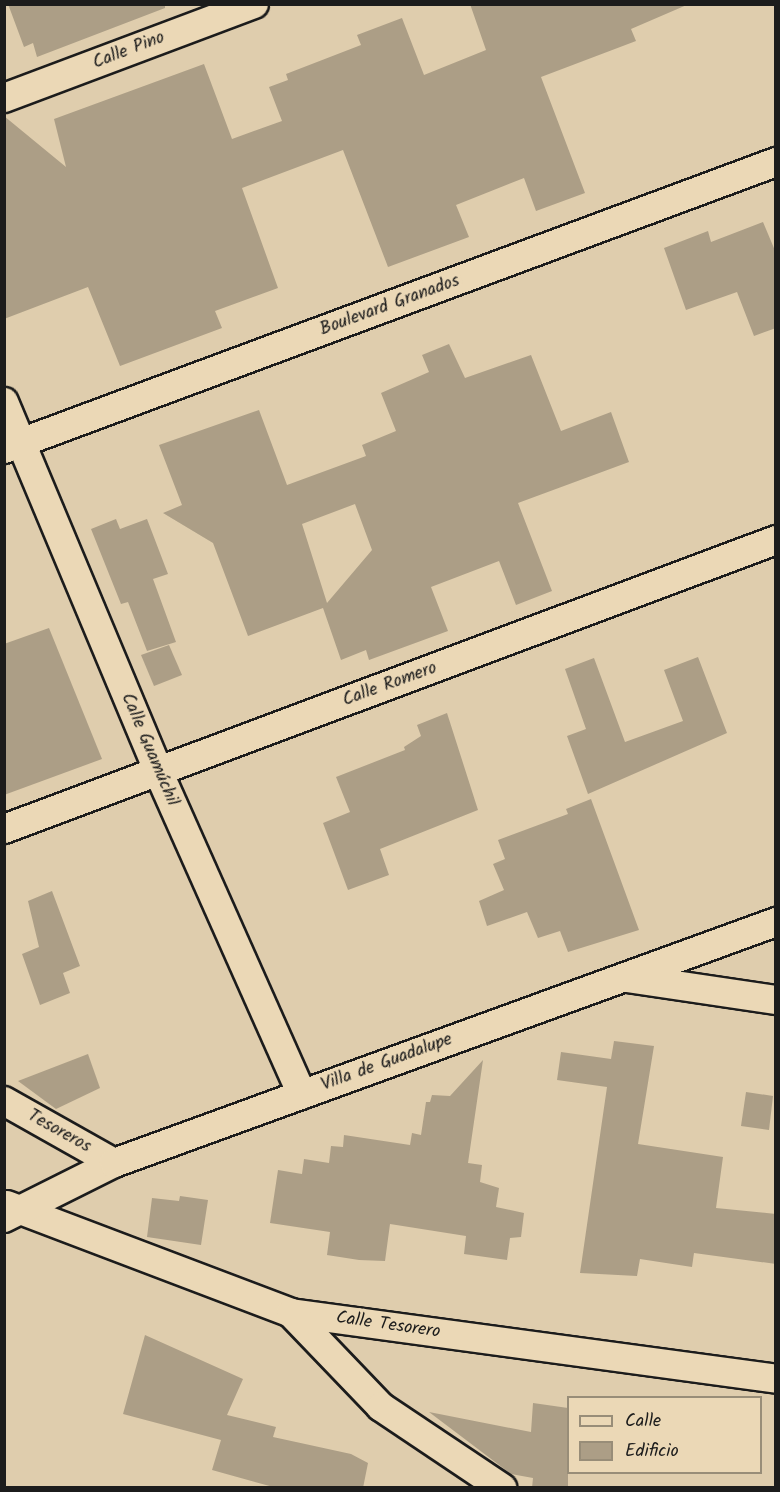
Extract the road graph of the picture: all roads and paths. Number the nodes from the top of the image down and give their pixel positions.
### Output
1 (254, 4) edge
2 (4, 98) edge
3 (776, 162) edge
4 (4, 402) edge
5 (13, 446) edge
6 (776, 540) edge
7 (158, 771) junction
8 (4, 829) edge
9 (776, 922) edge
10 (621, 977) junction
11 (776, 1000) edge
12 (302, 1094) junction
13 (4, 1101) edge
14 (114, 1162) junction
15 (9, 1211) edge
16 (291, 1313) junction
17 (776, 1379) edge
18 (502, 1488) edge

1 - 2 street, Calle Pino
3 - 5 street, Boulevard Granados
4 - 5 street, Calle Guamúchil
5 - 7 street, Calle Guamúchil
6 - 7 street, Calle Romero
7 - 8 street, Calle Romero
7 - 12 street, Calle Guamúchil
9 - 10 street, Villa de Guadalupe
10 - 11 street
10 - 12 street, Villa de Guadalupe
12 - 14 street, Villa de Guadalupe
13 - 14 street, Tesoreros
14 - 15 street, Villa de Guadalupe
15 - 16 street, Calle Tesorero
16 - 17 street, Calle Tesorero
16 - 18 street

